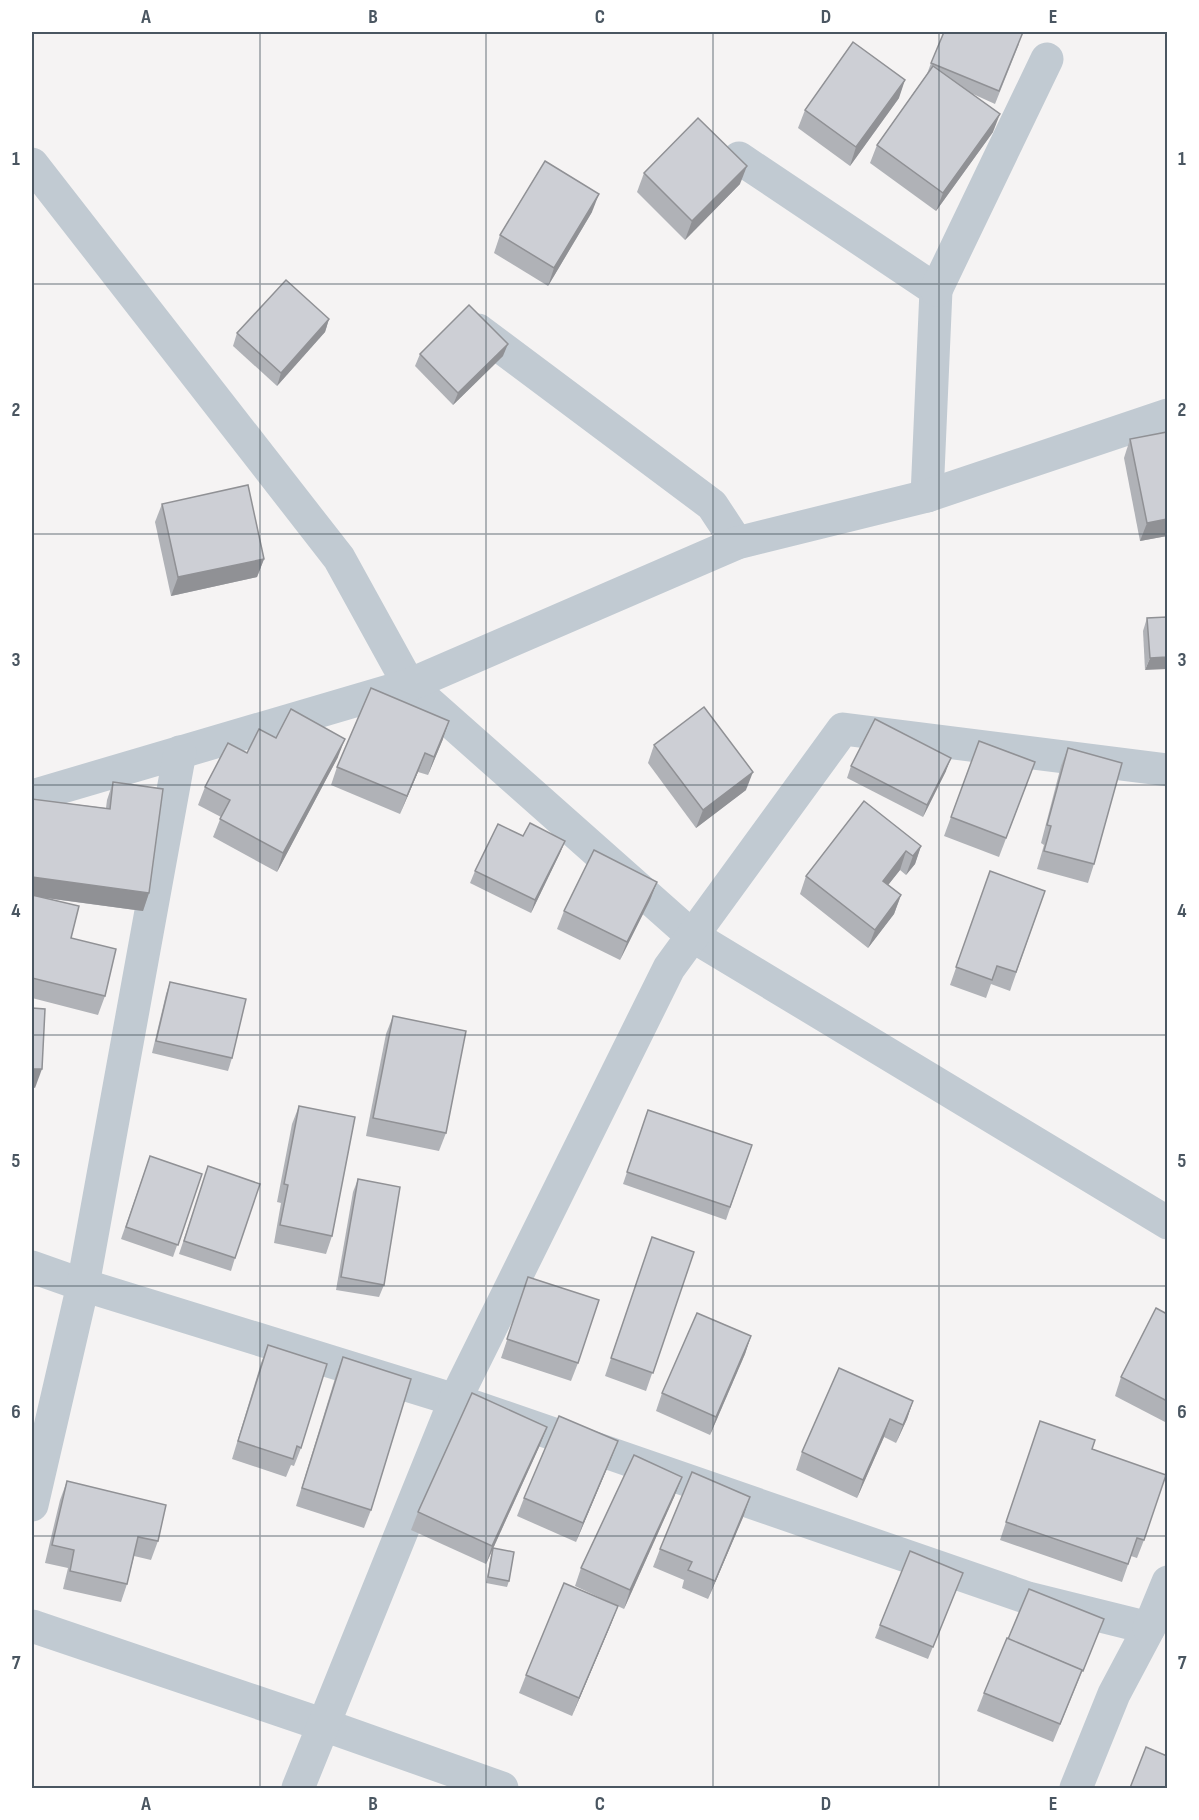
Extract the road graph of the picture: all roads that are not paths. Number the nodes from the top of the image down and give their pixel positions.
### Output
1 (1047, 59) dead end
2 (740, 158) edge
3 (32, 164) edge
4 (936, 290) junction
5 (478, 330) edge
6 (1167, 415) edge
7 (927, 496) junction
8 (737, 543) junction
9 (409, 685) junction
10 (180, 752) junction
11 (1167, 770) edge
12 (32, 796) edge
13 (691, 935) junction
14 (1167, 1223) edge
15 (32, 1267) edge
16 (82, 1285) junction
17 (454, 1400) junction
18 (32, 1504) edge
19 (1167, 1582) edge
20 (32, 1626) edge
21 (1149, 1628) junction
22 (324, 1725) junction
23 (298, 1788) edge
24 (502, 1788) edge
25 (1076, 1788) edge

1 - 4 street
2 - 4 street
3 - 9 street
4 - 7 street
5 - 8 street
6 - 7 street
7 - 8 street
8 - 9 street
9 - 10 street
9 - 13 street
10 - 12 street
10 - 16 street
11 - 13 street
13 - 14 street
13 - 17 street
15 - 16 street
16 - 17 street
16 - 18 street
17 - 21 street
17 - 22 street
19 - 21 street
20 - 22 street
21 - 25 street
22 - 23 street
22 - 24 street

